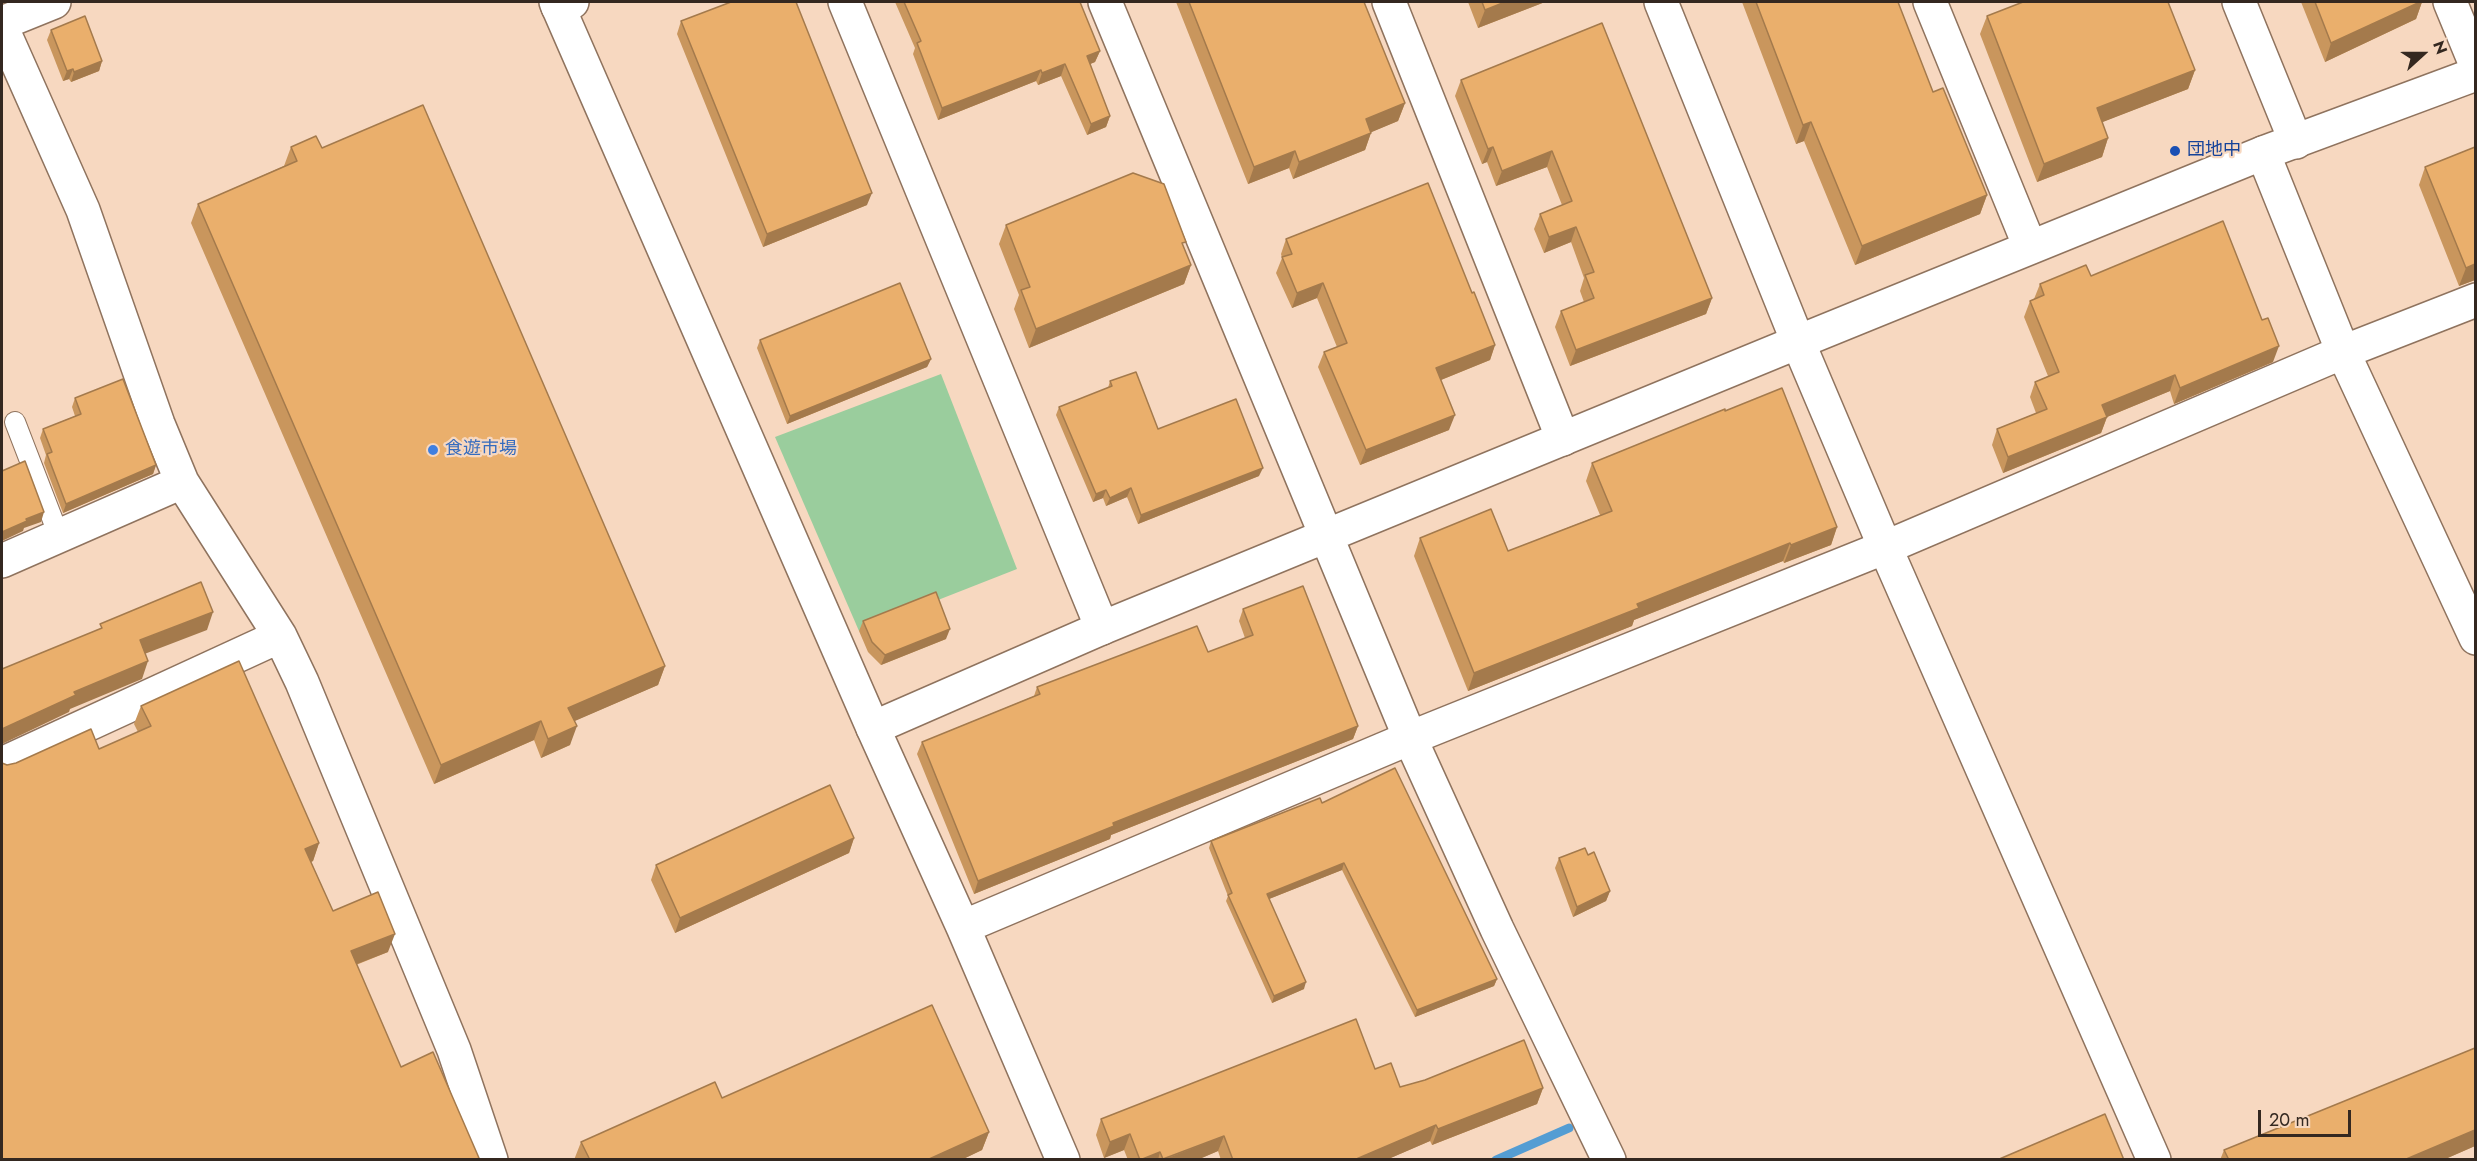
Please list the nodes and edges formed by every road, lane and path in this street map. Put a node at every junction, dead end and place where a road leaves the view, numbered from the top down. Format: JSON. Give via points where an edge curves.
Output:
{"nodes":[{"id":1,"x":54,"y":2,"type":"edge"},
{"id":2,"x":845,"y":2,"type":"edge"},
{"id":3,"x":1105,"y":2,"type":"edge"},
{"id":4,"x":1389,"y":2,"type":"edge"},
{"id":5,"x":1661,"y":2,"type":"edge"},
{"id":6,"x":1930,"y":2,"type":"edge"},
{"id":7,"x":2239,"y":2,"type":"edge"},
{"id":8,"x":2450,"y":2,"type":"edge"},
{"id":9,"x":562,"y":3,"type":"edge"},
{"id":10,"x":2,"y":22,"type":"edge"},
{"id":11,"x":2475,"y":65,"type":"edge"},
{"id":12,"x":2475,"y":74,"type":"edge"},
{"id":13,"x":2296,"y":142,"type":"junction"},
{"id":14,"x":2263,"y":153,"type":"junction"},
{"id":15,"x":2030,"y":247,"type":"junction"},
{"id":16,"x":2475,"y":300,"type":"edge"},
{"id":17,"x":1798,"y":342,"type":"junction"},
{"id":18,"x":2343,"y":352,"type":"junction"},
{"id":19,"x":15,"y":422,"type":"dead end"},
{"id":20,"x":1563,"y":439,"type":"junction"},
{"id":21,"x":182,"y":482,"type":"junction"},
{"id":22,"x":59,"y":536,"type":"junction"},
{"id":23,"x":1324,"y":536,"type":"junction"},
{"id":24,"x":1885,"y":547,"type":"junction"},
{"id":25,"x":2,"y":561,"type":"edge"},
{"id":26,"x":1102,"y":628,"type":"junction"},
{"id":27,"x":280,"y":636,"type":"junction"},
{"id":28,"x":2475,"y":638,"type":"edge"},
{"id":29,"x":873,"y":728,"type":"junction"},
{"id":30,"x":1410,"y":738,"type":"junction"},
{"id":31,"x":2,"y":764,"type":"edge"},
{"id":32,"x":963,"y":927,"type":"junction"},
{"id":33,"x":491,"y":1160,"type":"edge"},
{"id":34,"x":1063,"y":1160,"type":"edge"},
{"id":35,"x":1609,"y":1160,"type":"edge"},
{"id":36,"x":2154,"y":1160,"type":"edge"}],
"edges":[{"from":1,"to":10,"type":"street"},
{"from":2,"to":26,"type":"street"},
{"from":3,"to":23,"type":"street"},
{"from":4,"to":20,"type":"street"},
{"from":5,"to":17,"type":"street"},
{"from":6,"to":15,"type":"street"},
{"from":7,"to":13,"type":"street"},
{"from":8,"to":11,"type":"street"},
{"from":9,"to":29,"type":"street"},
{"from":10,"to":21,"type":"street","via":[[91,230]]},
{"from":12,"to":13,"type":"street"},
{"from":13,"to":14,"type":"street"},
{"from":14,"to":15,"type":"street"},
{"from":14,"to":18,"type":"street"},
{"from":15,"to":17,"type":"street"},
{"from":16,"to":18,"type":"street"},
{"from":17,"to":20,"type":"street"},
{"from":17,"to":24,"type":"street"},
{"from":18,"to":24,"type":"street"},
{"from":18,"to":28,"type":"street"},
{"from":19,"to":22,"type":"lane"},
{"from":20,"to":23,"type":"street"},
{"from":21,"to":22,"type":"street"},
{"from":21,"to":27,"type":"street"},
{"from":22,"to":25,"type":"street"},
{"from":23,"to":26,"type":"street"},
{"from":23,"to":30,"type":"street"},
{"from":24,"to":30,"type":"street"},
{"from":24,"to":36,"type":"street"},
{"from":26,"to":29,"type":"street"},
{"from":27,"to":31,"type":"street"},
{"from":27,"to":33,"type":"street","via":[[454,1050]]},
{"from":29,"to":32,"type":"street"},
{"from":30,"to":32,"type":"street"},
{"from":30,"to":35,"type":"street"},
{"from":32,"to":34,"type":"street"}]}
